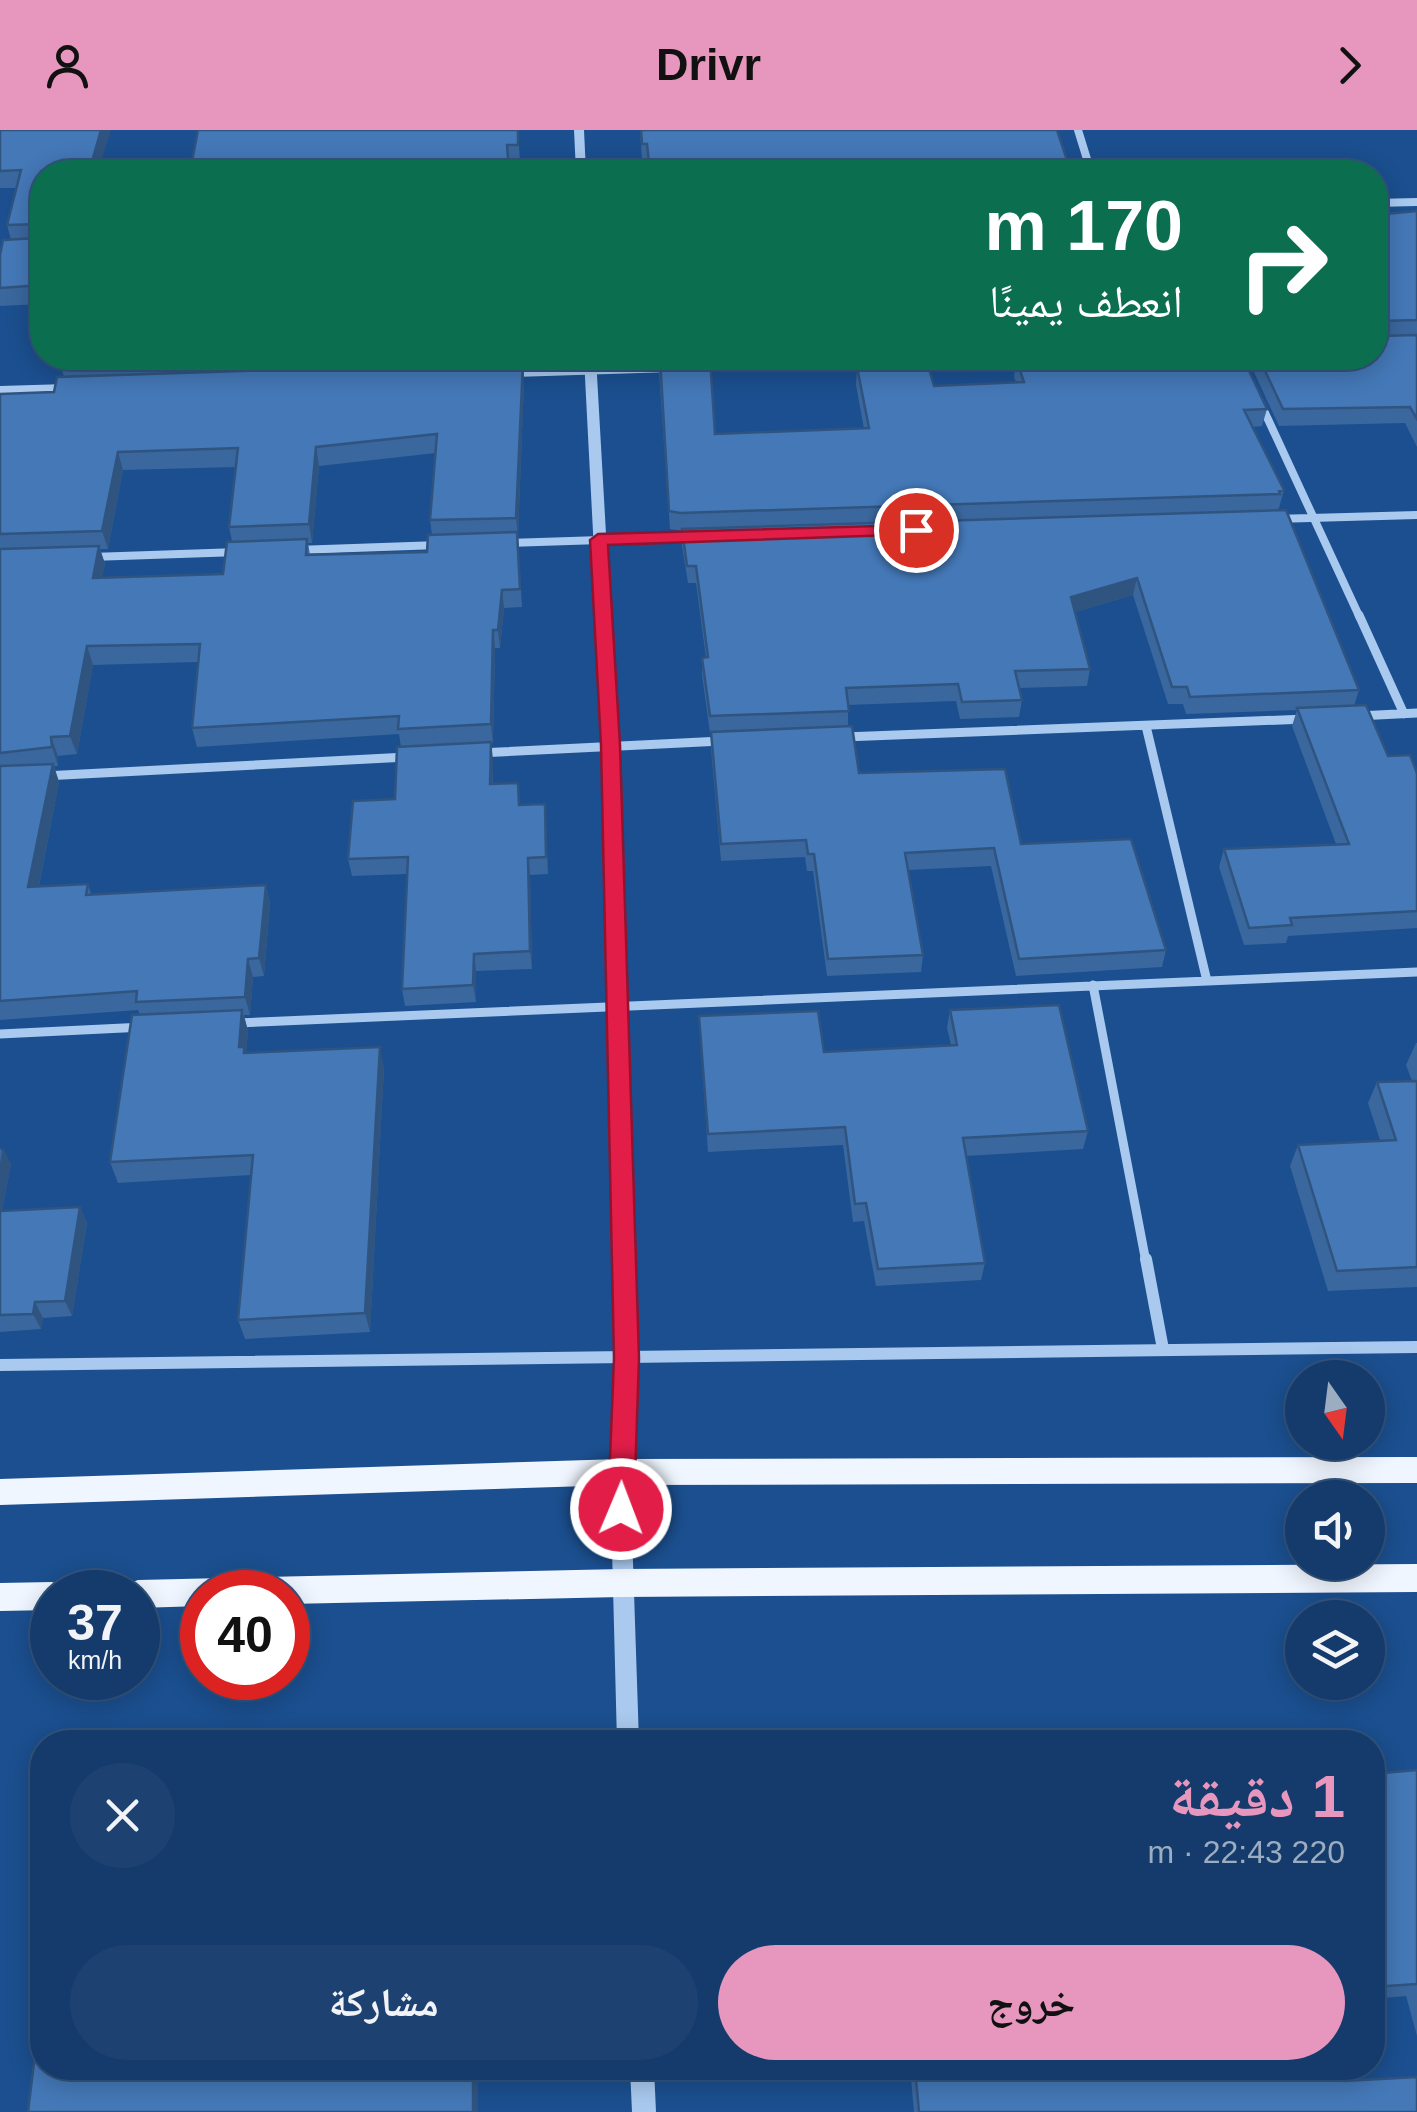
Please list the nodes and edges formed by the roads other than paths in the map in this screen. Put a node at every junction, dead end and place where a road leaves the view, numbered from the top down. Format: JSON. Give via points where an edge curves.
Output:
{"nodes":[{"id":1,"x":579,"y":130,"type":"edge"},
{"id":2,"x":1078,"y":130,"type":"edge"},
{"id":3,"x":580,"y":160,"type":"edge"},
{"id":4,"x":1087,"y":160,"type":"edge"},
{"id":5,"x":1417,"y":202,"type":"edge"},
{"id":6,"x":1388,"y":203,"type":"edge"},
{"id":7,"x":538,"y":370,"type":"edge"},
{"id":8,"x":591,"y":370,"type":"edge"},
{"id":9,"x":512,"y":373,"type":"edge"},
{"id":10,"x":79,"y":387,"type":"edge"},
{"id":11,"x":0,"y":390,"type":"edge"},
{"id":12,"x":1256,"y":393,"type":"edge"},
{"id":13,"x":1417,"y":515,"type":"edge"},
{"id":14,"x":1314,"y":518,"type":"junction"},
{"id":15,"x":1254,"y":520,"type":"edge"},
{"id":16,"x":698,"y":537,"type":"edge"},
{"id":17,"x":598,"y":540,"type":"junction"},
{"id":18,"x":499,"y":543,"type":"edge"},
{"id":19,"x":459,"y":544,"type":"edge"},
{"id":20,"x":279,"y":550,"type":"edge"},
{"id":21,"x":259,"y":551,"type":"edge"},
{"id":22,"x":80,"y":557,"type":"edge"},
{"id":23,"x":1417,"y":713,"type":"edge"},
{"id":24,"x":1404,"y":714,"type":"junction"},
{"id":25,"x":1344,"y":717,"type":"edge"},
{"id":26,"x":1325,"y":718,"type":"edge"},
{"id":27,"x":1146,"y":726,"type":"junction"},
{"id":28,"x":829,"y":738,"type":"edge"},
{"id":29,"x":730,"y":741,"type":"edge"},
{"id":30,"x":610,"y":745,"type":"junction"},
{"id":31,"x":472,"y":753,"type":"edge"},
{"id":32,"x":412,"y":756,"type":"edge"},
{"id":33,"x":38,"y":776,"type":"edge"},
{"id":34,"x":1417,"y":972,"type":"edge"},
{"id":35,"x":1206,"y":981,"type":"junction"},
{"id":36,"x":1093,"y":986,"type":"junction"},
{"id":37,"x":615,"y":1007,"type":"junction"},
{"id":38,"x":218,"y":1024,"type":"edge"},
{"id":39,"x":158,"y":1027,"type":"edge"},
{"id":40,"x":0,"y":1034,"type":"edge"},
{"id":41,"x":1417,"y":1346,"type":"edge"},
{"id":42,"x":1163,"y":1349,"type":"junction"},
{"id":43,"x":626,"y":1358,"type":"junction"},
{"id":44,"x":0,"y":1365,"type":"edge"},
{"id":45,"x":1417,"y":1470,"type":"edge"},
{"id":46,"x":620,"y":1472,"type":"junction"},
{"id":47,"x":0,"y":1492,"type":"edge"},
{"id":48,"x":1417,"y":1578,"type":"edge"},
{"id":49,"x":621,"y":1582,"type":"junction"},
{"id":50,"x":160,"y":1593,"type":"edge"},
{"id":51,"x":30,"y":1596,"type":"edge"},
{"id":52,"x":0,"y":1597,"type":"edge"},
{"id":53,"x":627,"y":1730,"type":"edge"},
{"id":54,"x":643,"y":2080,"type":"edge"},
{"id":55,"x":644,"y":2112,"type":"edge"}],
"edges":[{"from":1,"to":3,"type":"street"},
{"from":2,"to":4,"type":"street"},
{"from":5,"to":6,"type":"street"},
{"from":7,"to":9,"type":"street"},
{"from":8,"to":17,"type":"street"},
{"from":10,"to":11,"type":"street"},
{"from":12,"to":14,"type":"street"},
{"from":13,"to":14,"type":"street"},
{"from":14,"to":15,"type":"street"},
{"from":14,"to":24,"type":"street"},
{"from":16,"to":17,"type":"street"},
{"from":17,"to":18,"type":"street"},
{"from":17,"to":30,"type":"street"},
{"from":19,"to":20,"type":"street"},
{"from":21,"to":22,"type":"street"},
{"from":23,"to":24,"type":"street"},
{"from":24,"to":25,"type":"street"},
{"from":26,"to":27,"type":"street"},
{"from":27,"to":28,"type":"street"},
{"from":27,"to":35,"type":"street"},
{"from":29,"to":30,"type":"street"},
{"from":30,"to":31,"type":"street"},
{"from":30,"to":37,"type":"street"},
{"from":32,"to":33,"type":"street"},
{"from":34,"to":35,"type":"street"},
{"from":35,"to":36,"type":"street"},
{"from":36,"to":37,"type":"street"},
{"from":36,"to":42,"type":"street"},
{"from":37,"to":38,"type":"street"},
{"from":37,"to":43,"type":"street"},
{"from":39,"to":40,"type":"street"},
{"from":41,"to":42,"type":"street"},
{"from":42,"to":43,"type":"street"},
{"from":43,"to":44,"type":"street"},
{"from":43,"to":46,"type":"street"},
{"from":45,"to":46,"type":"main road"},
{"from":46,"to":47,"type":"main road"},
{"from":46,"to":49,"type":"street"},
{"from":48,"to":49,"type":"main road"},
{"from":49,"to":50,"type":"main road"},
{"from":49,"to":53,"type":"street"},
{"from":51,"to":52,"type":"main road"},
{"from":54,"to":55,"type":"street"}]}
